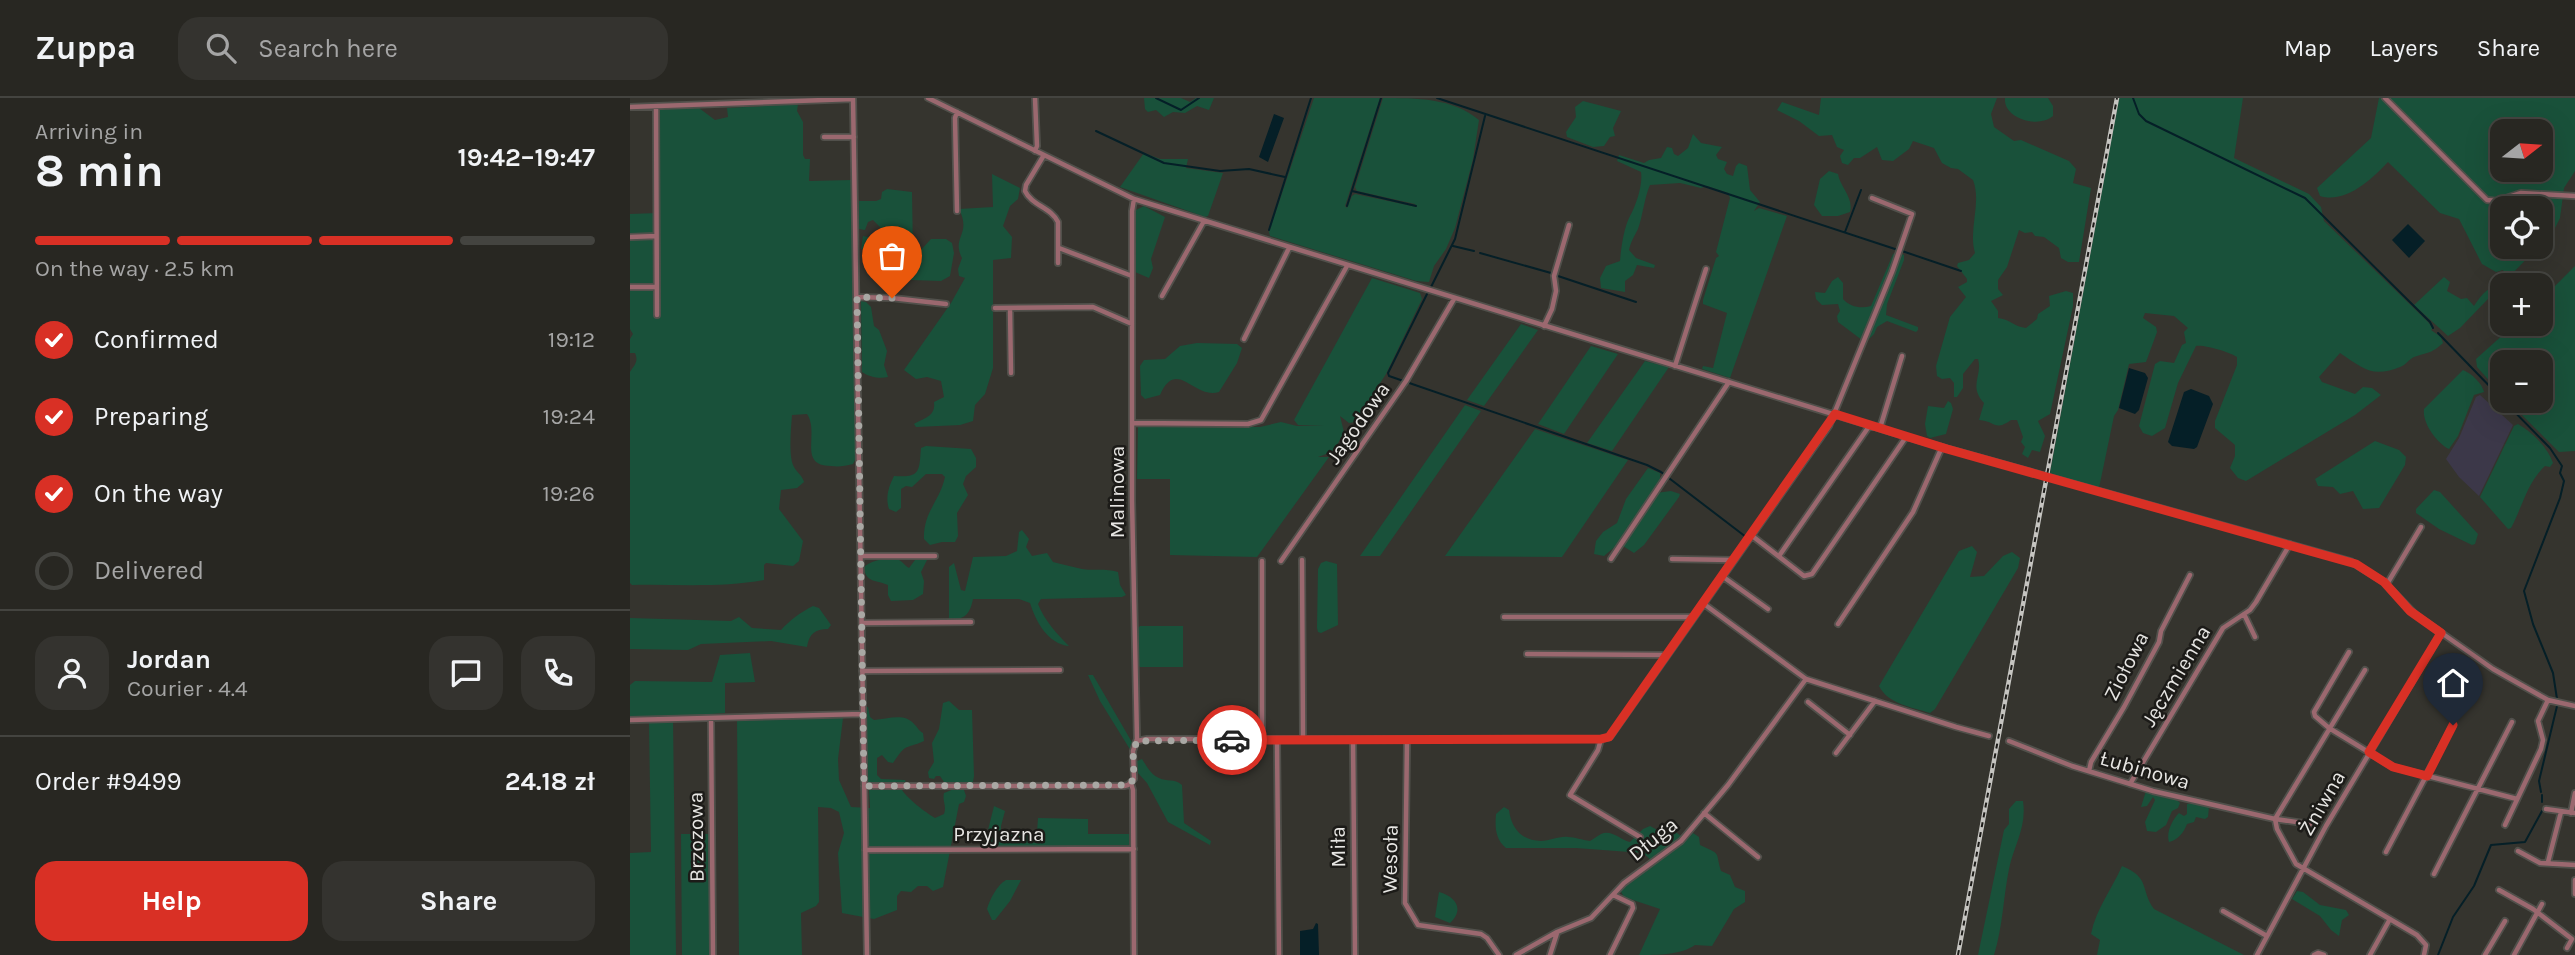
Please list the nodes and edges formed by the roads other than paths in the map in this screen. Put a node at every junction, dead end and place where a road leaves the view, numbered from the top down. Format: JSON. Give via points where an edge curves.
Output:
{"nodes":[{"id":1,"x":853,"y":98,"type":"edge"},
{"id":2,"x":928,"y":98,"type":"edge"},
{"id":3,"x":1035,"y":98,"type":"edge"},
{"id":4,"x":2385,"y":98,"type":"edge"},
{"id":5,"x":630,"y":107,"type":"edge"},
{"id":6,"x":656,"y":107,"type":"junction"},
{"id":7,"x":957,"y":112,"type":"junction"},
{"id":8,"x":824,"y":137,"type":"dead end"},
{"id":9,"x":854,"y":137,"type":"junction"},
{"id":10,"x":1035,"y":151,"type":"junction"},
{"id":11,"x":1044,"y":155,"type":"junction"},
{"id":12,"x":2575,"y":196,"type":"edge"},
{"id":13,"x":1872,"y":198,"type":"dead end"},
{"id":14,"x":1134,"y":199,"type":"junction"},
{"id":15,"x":957,"y":211,"type":"dead end"},
{"id":16,"x":1205,"y":221,"type":"junction"},
{"id":17,"x":1569,"y":225,"type":"dead end"},
{"id":18,"x":656,"y":236,"type":"junction"},
{"id":19,"x":630,"y":237,"type":"edge"},
{"id":20,"x":1059,"y":248,"type":"junction"},
{"id":21,"x":1289,"y":248,"type":"junction"},
{"id":22,"x":1058,"y":263,"type":"dead end"},
{"id":23,"x":1347,"y":266,"type":"junction"},
{"id":24,"x":1706,"y":269,"type":"dead end"},
{"id":25,"x":1132,"y":275,"type":"junction"},
{"id":26,"x":630,"y":287,"type":"edge"},
{"id":27,"x":656,"y":287,"type":"junction"},
{"id":28,"x":1162,"y":296,"type":"dead end"},
{"id":29,"x":857,"y":297,"type":"junction"},
{"id":30,"x":1454,"y":299,"type":"junction"},
{"id":31,"x":946,"y":304,"type":"dead end"},
{"id":32,"x":995,"y":308,"type":"dead end"},
{"id":33,"x":1010,"y":308,"type":"junction"},
{"id":34,"x":656,"y":315,"type":"dead end"},
{"id":35,"x":1132,"y":324,"type":"junction"},
{"id":36,"x":1544,"y":326,"type":"junction"},
{"id":37,"x":1244,"y":339,"type":"dead end"},
{"id":38,"x":1902,"y":356,"type":"dead end"},
{"id":39,"x":1675,"y":366,"type":"junction"},
{"id":40,"x":1011,"y":373,"type":"dead end"},
{"id":41,"x":1729,"y":382,"type":"junction"},
{"id":42,"x":1835,"y":414,"type":"junction"},
{"id":43,"x":1133,"y":424,"type":"junction"},
{"id":44,"x":1870,"y":425,"type":"junction"},
{"id":45,"x":1880,"y":428,"type":"junction"},
{"id":46,"x":1906,"y":437,"type":"junction"},
{"id":47,"x":1944,"y":448,"type":"junction"},
{"id":48,"x":2421,"y":527,"type":"dead end"},
{"id":49,"x":1751,"y":535,"type":"junction"},
{"id":50,"x":2290,"y":544,"type":"junction"},
{"id":51,"x":861,"y":556,"type":"junction"},
{"id":52,"x":935,"y":556,"type":"dead end"},
{"id":53,"x":1779,"y":556,"type":"junction"},
{"id":54,"x":1611,"y":559,"type":"dead end"},
{"id":55,"x":1672,"y":559,"type":"dead end"},
{"id":56,"x":1302,"y":560,"type":"dead end"},
{"id":57,"x":1262,"y":561,"type":"dead end"},
{"id":58,"x":1281,"y":561,"type":"dead end"},
{"id":59,"x":1734,"y":561,"type":"junction"},
{"id":60,"x":2190,"y":575,"type":"dead end"},
{"id":61,"x":1722,"y":576,"type":"junction"},
{"id":62,"x":2387,"y":584,"type":"junction"},
{"id":63,"x":1704,"y":604,"type":"junction"},
{"id":64,"x":1768,"y":609,"type":"dead end"},
{"id":65,"x":2244,"y":614,"type":"junction"},
{"id":66,"x":1504,"y":617,"type":"dead end"},
{"id":67,"x":1694,"y":617,"type":"junction"},
{"id":68,"x":971,"y":622,"type":"dead end"},
{"id":69,"x":862,"y":623,"type":"junction"},
{"id":70,"x":1838,"y":624,"type":"dead end"},
{"id":71,"x":2441,"y":633,"type":"junction"},
{"id":72,"x":2255,"y":637,"type":"dead end"},
{"id":73,"x":2349,"y":652,"type":"dead end"},
{"id":74,"x":1527,"y":654,"type":"dead end"},
{"id":75,"x":1666,"y":657,"type":"junction"},
{"id":76,"x":1060,"y":670,"type":"dead end"},
{"id":77,"x":2365,"y":670,"type":"dead end"},
{"id":78,"x":862,"y":671,"type":"junction"},
{"id":79,"x":1806,"y":679,"type":"junction"},
{"id":80,"x":2548,"y":700,"type":"junction"},
{"id":81,"x":1875,"y":701,"type":"junction"},
{"id":82,"x":1808,"y":702,"type":"dead end"},
{"id":83,"x":2575,"y":706,"type":"edge"},
{"id":84,"x":863,"y":714,"type":"junction"},
{"id":85,"x":711,"y":718,"type":"junction"},
{"id":86,"x":630,"y":720,"type":"edge"},
{"id":87,"x":2512,"y":722,"type":"dead end"},
{"id":88,"x":2453,"y":725,"type":"dead end"},
{"id":89,"x":2329,"y":729,"type":"junction"},
{"id":90,"x":1850,"y":734,"type":"junction"},
{"id":91,"x":1989,"y":736,"type":"dead end"},
{"id":92,"x":1353,"y":739,"type":"junction"},
{"id":93,"x":1601,"y":739,"type":"junction"},
{"id":94,"x":1262,"y":740,"type":"junction"},
{"id":95,"x":1278,"y":740,"type":"junction"},
{"id":96,"x":1303,"y":740,"type":"junction"},
{"id":97,"x":1407,"y":740,"type":"junction"},
{"id":98,"x":1137,"y":741,"type":"junction"},
{"id":99,"x":2009,"y":741,"type":"dead end"},
{"id":100,"x":2369,"y":752,"type":"junction"},
{"id":101,"x":1836,"y":753,"type":"dead end"},
{"id":102,"x":2089,"y":771,"type":"junction"},
{"id":103,"x":2427,"y":776,"type":"junction"},
{"id":104,"x":1131,"y":783,"type":"junction"},
{"id":105,"x":2130,"y":784,"type":"junction"},
{"id":106,"x":864,"y":786,"type":"junction"},
{"id":107,"x":2478,"y":790,"type":"junction"},
{"id":108,"x":2575,"y":793,"type":"edge"},
{"id":109,"x":2517,"y":799,"type":"junction"},
{"id":110,"x":2546,"y":809,"type":"dead end"},
{"id":111,"x":2561,"y":812,"type":"junction"},
{"id":112,"x":1704,"y":813,"type":"junction"},
{"id":113,"x":2573,"y":813,"type":"edge"},
{"id":114,"x":2275,"y":819,"type":"junction"},
{"id":115,"x":2310,"y":824,"type":"dead end"},
{"id":116,"x":2505,"y":825,"type":"dead end"},
{"id":117,"x":1640,"y":836,"type":"dead end"},
{"id":118,"x":1133,"y":849,"type":"junction"},
{"id":119,"x":865,"y":850,"type":"junction"},
{"id":120,"x":2518,"y":851,"type":"dead end"},
{"id":121,"x":2386,"y":852,"type":"dead end"},
{"id":122,"x":1758,"y":858,"type":"dead end"},
{"id":123,"x":2548,"y":862,"type":"junction"},
{"id":124,"x":2575,"y":865,"type":"edge"},
{"id":125,"x":2302,"y":869,"type":"junction"},
{"id":126,"x":2434,"y":874,"type":"dead end"},
{"id":127,"x":2575,"y":880,"type":"edge"},
{"id":128,"x":2499,"y":890,"type":"dead end"},
{"id":129,"x":1613,"y":894,"type":"junction"},
{"id":130,"x":2575,"y":894,"type":"edge"},
{"id":131,"x":2542,"y":905,"type":"dead end"},
{"id":132,"x":2223,"y":911,"type":"dead end"},
{"id":133,"x":2538,"y":913,"type":"junction"},
{"id":134,"x":2390,"y":919,"type":"junction"},
{"id":135,"x":2505,"y":921,"type":"dead end"},
{"id":136,"x":1557,"y":932,"type":"junction"},
{"id":137,"x":2267,"y":936,"type":"junction"},
{"id":138,"x":2567,"y":947,"type":"dead end"},
{"id":139,"x":2425,"y":954,"type":"edge"},
{"id":140,"x":713,"y":955,"type":"edge"},
{"id":141,"x":867,"y":955,"type":"edge"},
{"id":142,"x":1134,"y":955,"type":"edge"},
{"id":143,"x":1279,"y":955,"type":"edge"},
{"id":144,"x":1355,"y":955,"type":"edge"},
{"id":145,"x":1499,"y":955,"type":"edge"},
{"id":146,"x":1516,"y":955,"type":"edge"},
{"id":147,"x":1550,"y":955,"type":"edge"},
{"id":148,"x":1610,"y":955,"type":"edge"},
{"id":149,"x":2257,"y":955,"type":"edge"},
{"id":150,"x":2314,"y":955,"type":"edge"},
{"id":151,"x":2325,"y":955,"type":"edge"},
{"id":152,"x":2370,"y":955,"type":"edge"},
{"id":153,"x":2485,"y":955,"type":"edge"},
{"id":154,"x":2514,"y":955,"type":"edge"}],
"edges":[{"from":1,"to":6,"type":"street"},
{"from":1,"to":9,"type":"street"},
{"from":2,"to":7,"type":"street"},
{"from":3,"to":10,"type":"street"},
{"from":4,"to":12,"type":"street","via":[[2487,200],[2521,193]]},
{"from":5,"to":6,"type":"street"},
{"from":6,"to":18,"type":"street"},
{"from":7,"to":10,"type":"street"},
{"from":7,"to":15,"type":"street"},
{"from":8,"to":9,"type":"street"},
{"from":9,"to":29,"type":"street"},
{"from":10,"to":11,"type":"street"},
{"from":11,"to":14,"type":"street"},
{"from":11,"to":20,"type":"street","via":[[1025,191],[1056,216]]},
{"from":13,"to":42,"type":"street","via":[[1912,214]]},
{"from":14,"to":16,"type":"street"},
{"from":14,"to":25,"type":"street","name":"Malinowa"},
{"from":16,"to":21,"type":"street"},
{"from":16,"to":28,"type":"street"},
{"from":17,"to":36,"type":"street","via":[[1554,276],[1552,309]]},
{"from":18,"to":19,"type":"street"},
{"from":18,"to":27,"type":"street"},
{"from":20,"to":22,"type":"street"},
{"from":20,"to":25,"type":"street"},
{"from":21,"to":23,"type":"street"},
{"from":21,"to":37,"type":"street"},
{"from":23,"to":30,"type":"street"},
{"from":23,"to":43,"type":"street","via":[[1261,420],[1248,425]]},
{"from":24,"to":39,"type":"street"},
{"from":25,"to":35,"type":"street","name":"Malinowa"},
{"from":26,"to":27,"type":"street"},
{"from":27,"to":34,"type":"street"},
{"from":29,"to":31,"type":"street"},
{"from":29,"to":51,"type":"street"},
{"from":30,"to":36,"type":"street"},
{"from":30,"to":58,"type":"street","name":"Jagodowa","via":[[1406,381]]},
{"from":32,"to":33,"type":"street"},
{"from":33,"to":35,"type":"street","via":[[1093,307]]},
{"from":33,"to":40,"type":"street"},
{"from":35,"to":43,"type":"street","name":"Malinowa"},
{"from":36,"to":39,"type":"street"},
{"from":38,"to":45,"type":"street"},
{"from":39,"to":41,"type":"street"},
{"from":41,"to":42,"type":"street"},
{"from":41,"to":54,"type":"street"},
{"from":42,"to":44,"type":"street"},
{"from":42,"to":49,"type":"street"},
{"from":43,"to":98,"type":"street","name":"Malinowa"},
{"from":44,"to":45,"type":"street"},
{"from":44,"to":53,"type":"street"},
{"from":45,"to":46,"type":"street"},
{"from":46,"to":47,"type":"street"},
{"from":46,"to":53,"type":"street","via":[[1812,574],[1804,576]]},
{"from":47,"to":50,"type":"street"},
{"from":47,"to":70,"type":"street","via":[[1913,512]]},
{"from":48,"to":62,"type":"street"},
{"from":49,"to":53,"type":"street"},
{"from":49,"to":59,"type":"street"},
{"from":50,"to":62,"type":"street","via":[[2356,564]]},
{"from":50,"to":65,"type":"street","name":"Jęczmienna","via":[[2264,592]]},
{"from":51,"to":52,"type":"street"},
{"from":51,"to":69,"type":"street"},
{"from":55,"to":59,"type":"street"},
{"from":56,"to":96,"type":"street"},
{"from":57,"to":94,"type":"street"},
{"from":59,"to":61,"type":"street"},
{"from":60,"to":102,"type":"street","name":"Ziołowa"},
{"from":61,"to":63,"type":"street"},
{"from":61,"to":64,"type":"street"},
{"from":62,"to":71,"type":"street","via":[[2410,611]]},
{"from":63,"to":67,"type":"street"},
{"from":63,"to":79,"type":"street"},
{"from":65,"to":72,"type":"street"},
{"from":65,"to":105,"type":"street","name":"Jęczmienna","via":[[2222,628]]},
{"from":66,"to":67,"type":"street"},
{"from":67,"to":75,"type":"street"},
{"from":68,"to":69,"type":"street"},
{"from":69,"to":78,"type":"street"},
{"from":71,"to":80,"type":"street"},
{"from":71,"to":100,"type":"street","name":"Żniwna"},
{"from":73,"to":89,"type":"street","via":[[2314,712]]},
{"from":74,"to":75,"type":"street"},
{"from":75,"to":93,"type":"street","via":[[1613,734]]},
{"from":76,"to":78,"type":"street"},
{"from":77,"to":89,"type":"street"},
{"from":78,"to":84,"type":"street"},
{"from":79,"to":81,"type":"street"},
{"from":79,"to":112,"type":"street","name":"Długa"},
{"from":80,"to":83,"type":"street"},
{"from":80,"to":109,"type":"street","via":[[2538,721],[2542,749]]},
{"from":81,"to":90,"type":"street"},
{"from":81,"to":91,"type":"street"},
{"from":82,"to":90,"type":"street"},
{"from":84,"to":85,"type":"street"},
{"from":84,"to":106,"type":"street"},
{"from":85,"to":86,"type":"street"},
{"from":85,"to":140,"type":"street","name":"Brzozowa"},
{"from":87,"to":107,"type":"street"},
{"from":88,"to":103,"type":"street"},
{"from":89,"to":100,"type":"street"},
{"from":89,"to":114,"type":"street"},
{"from":90,"to":101,"type":"street"},
{"from":92,"to":96,"type":"street"},
{"from":92,"to":97,"type":"street"},
{"from":92,"to":144,"type":"street","name":"Miła"},
{"from":93,"to":97,"type":"street"},
{"from":93,"to":117,"type":"street","via":[[1570,795]]},
{"from":94,"to":95,"type":"street"},
{"from":94,"to":98,"type":"street"},
{"from":95,"to":96,"type":"street"},
{"from":95,"to":143,"type":"street"},
{"from":97,"to":145,"type":"street","name":"Wesoła","via":[[1405,903],[1418,925],[1481,934]]},
{"from":98,"to":104,"type":"street","name":"Malinowa"},
{"from":99,"to":102,"type":"street","name":"Łubinowa"},
{"from":100,"to":103,"type":"street","via":[[2393,767]]},
{"from":100,"to":125,"type":"street","name":"Żniwna"},
{"from":102,"to":105,"type":"street","name":"Łubinowa"},
{"from":103,"to":107,"type":"street"},
{"from":103,"to":121,"type":"street"},
{"from":104,"to":106,"type":"street"},
{"from":104,"to":118,"type":"street","name":"Malinowa"},
{"from":105,"to":114,"type":"street","name":"Łubinowa"},
{"from":106,"to":119,"type":"street"},
{"from":107,"to":109,"type":"street"},
{"from":107,"to":126,"type":"street"},
{"from":108,"to":113,"type":"street"},
{"from":109,"to":116,"type":"street"},
{"from":110,"to":111,"type":"street"},
{"from":111,"to":113,"type":"street"},
{"from":111,"to":123,"type":"street"},
{"from":112,"to":122,"type":"street"},
{"from":112,"to":129,"type":"street","name":"Długa","via":[[1674,847]]},
{"from":114,"to":115,"type":"street","name":"Łubinowa"},
{"from":114,"to":125,"type":"street","via":[[2294,862]]},
{"from":118,"to":119,"type":"street","name":"Przyjazna"},
{"from":118,"to":142,"type":"street","name":"Malinowa"},
{"from":119,"to":141,"type":"street"},
{"from":120,"to":123,"type":"street","via":[[2537,862]]},
{"from":123,"to":124,"type":"street"},
{"from":125,"to":134,"type":"street"},
{"from":125,"to":137,"type":"street","name":"Żniwna"},
{"from":127,"to":130,"type":"street"},
{"from":128,"to":133,"type":"street"},
{"from":129,"to":136,"type":"street","name":"Długa","via":[[1591,918]]},
{"from":129,"to":148,"type":"street","via":[[1633,908]]},
{"from":131,"to":133,"type":"street"},
{"from":132,"to":137,"type":"street"},
{"from":133,"to":138,"type":"street","via":[[2572,939]]},
{"from":133,"to":154,"type":"street"},
{"from":134,"to":139,"type":"street","via":[[2423,940]]},
{"from":134,"to":152,"type":"street"},
{"from":135,"to":153,"type":"street"},
{"from":136,"to":146,"type":"street","name":"Długa"},
{"from":136,"to":147,"type":"street"},
{"from":137,"to":149,"type":"street","name":"Żniwna"},
{"from":150,"to":151,"type":"street"}]}
